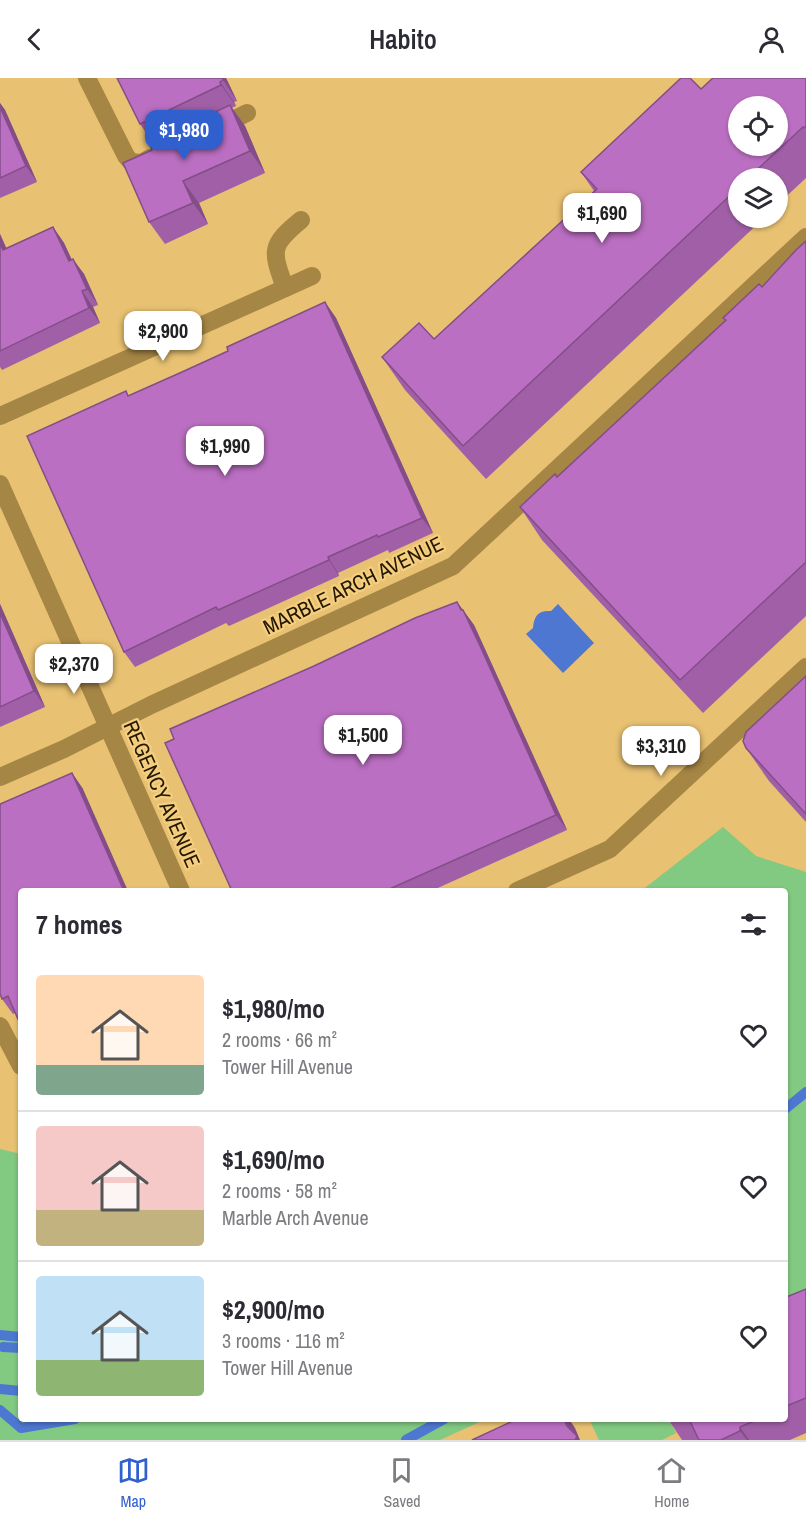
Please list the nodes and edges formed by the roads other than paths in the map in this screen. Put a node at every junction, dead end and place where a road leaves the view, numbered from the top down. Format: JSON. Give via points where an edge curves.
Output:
{"nodes":[{"id":1,"x":87,"y":78,"type":"edge"},
{"id":2,"x":247,"y":113,"type":"dead end"},
{"id":3,"x":205,"y":133,"type":"edge"},
{"id":4,"x":162,"y":153,"type":"edge"},
{"id":5,"x":301,"y":220,"type":"dead end"},
{"id":6,"x":806,"y":237,"type":"edge"},
{"id":7,"x":312,"y":276,"type":"dead end"},
{"id":8,"x":285,"y":288,"type":"junction"},
{"id":9,"x":0,"y":416,"type":"edge"},
{"id":10,"x":0,"y":484,"type":"edge"},
{"id":11,"x":806,"y":667,"type":"edge"},
{"id":12,"x":107,"y":726,"type":"junction"},
{"id":13,"x":0,"y":777,"type":"edge"},
{"id":14,"x":180,"y":888,"type":"edge"},
{"id":15,"x":524,"y":888,"type":"edge"},
{"id":16,"x":0,"y":1026,"type":"edge"},
{"id":17,"x":18,"y":1060,"type":"edge"}],
"edges":[{"from":1,"to":4,"type":"street","via":[[131,162]]},
{"from":2,"to":3,"type":"street"},
{"from":5,"to":8,"type":"street","via":[[282,235],[274,257]]},
{"from":6,"to":12,"type":"street","name":"MARBLE ARCH AVENUE","via":[[453,566]]},
{"from":7,"to":8,"type":"street"},
{"from":8,"to":9,"type":"street"},
{"from":10,"to":12,"type":"street","name":"REGENCY AVENUE"},
{"from":11,"to":15,"type":"street","via":[[610,849]]},
{"from":12,"to":13,"type":"street","name":"MARBLE ARCH AVENUE"},
{"from":12,"to":14,"type":"street","name":"REGENCY AVENUE"},
{"from":16,"to":17,"type":"street"}]}
